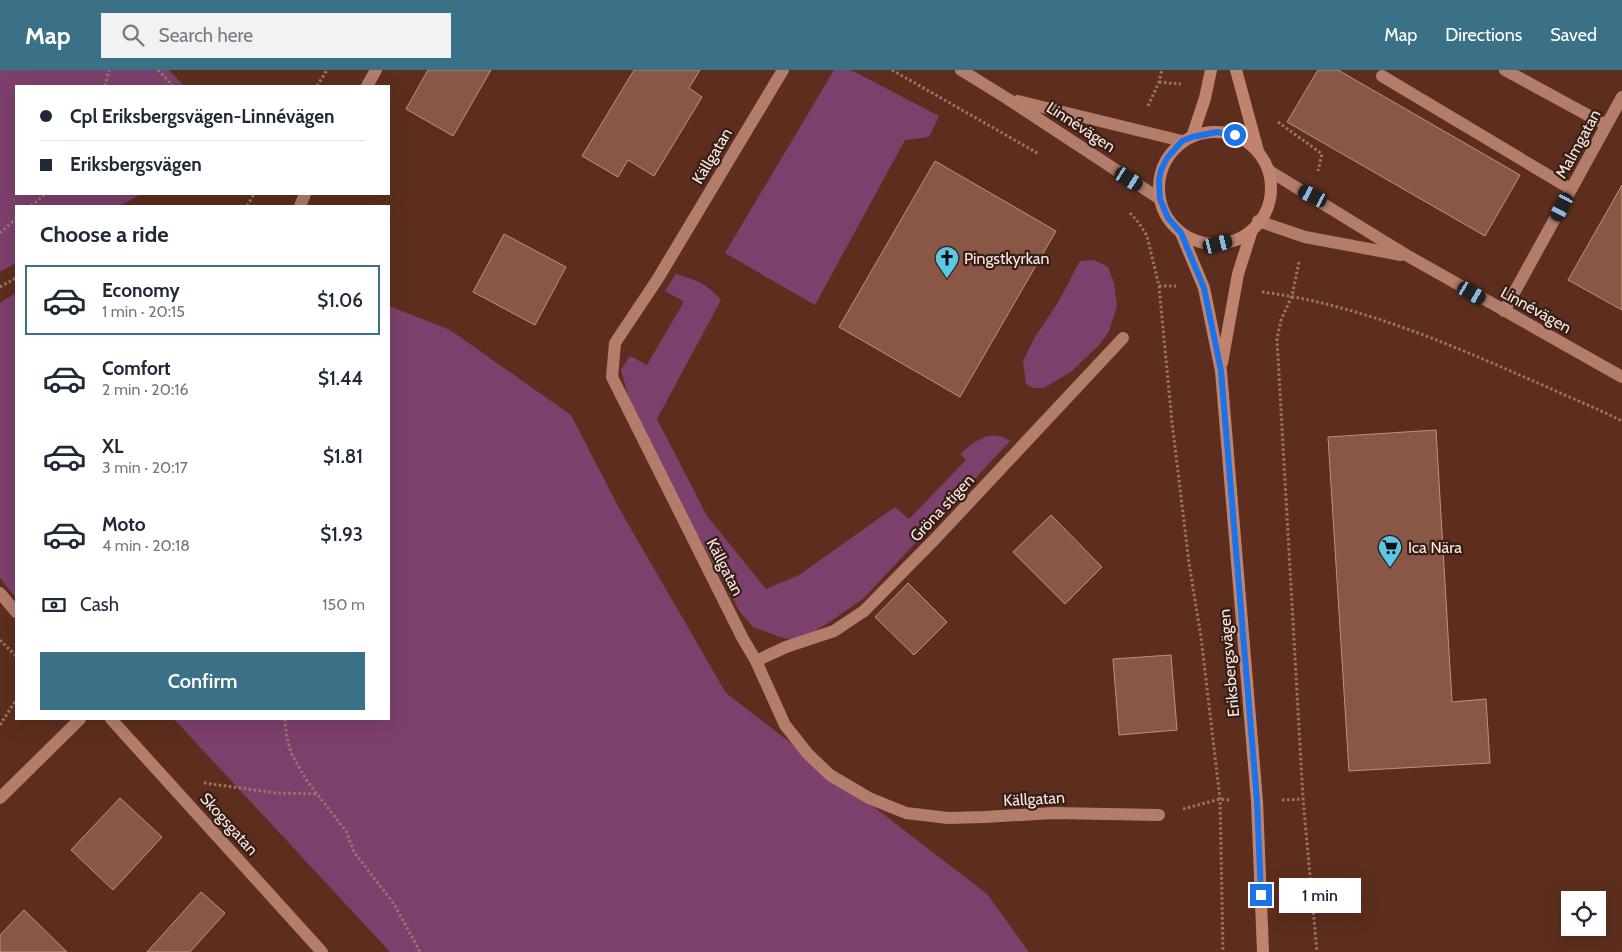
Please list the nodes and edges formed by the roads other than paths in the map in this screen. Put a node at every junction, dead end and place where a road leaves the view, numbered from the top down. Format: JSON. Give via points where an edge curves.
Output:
{"nodes":[{"id":1,"x":376,"y":70,"type":"edge"},
{"id":2,"x":783,"y":70,"type":"edge"},
{"id":3,"x":961,"y":70,"type":"edge"},
{"id":4,"x":1211,"y":70,"type":"edge"},
{"id":5,"x":1236,"y":70,"type":"edge"},
{"id":6,"x":1505,"y":70,"type":"edge"},
{"id":7,"x":1382,"y":76,"type":"dead end"},
{"id":8,"x":368,"y":85,"type":"edge"},
{"id":9,"x":1622,"y":97,"type":"edge"},
{"id":10,"x":1008,"y":99,"type":"junction"},
{"id":11,"x":1606,"y":125,"type":"junction"},
{"id":12,"x":1187,"y":139,"type":"junction"},
{"id":13,"x":1258,"y":151,"type":"junction"},
{"id":14,"x":1268,"y":170,"type":"junction"},
{"id":15,"x":1571,"y":189,"type":"junction"},
{"id":16,"x":1160,"y":199,"type":"junction"},
{"id":17,"x":1255,"y":225,"type":"junction"},
{"id":18,"x":1181,"y":233,"type":"junction"},
{"id":19,"x":1408,"y":256,"type":"junction"},
{"id":20,"x":1504,"y":311,"type":"junction"},
{"id":21,"x":1124,"y":338,"type":"dead end"},
{"id":22,"x":1221,"y":371,"type":"junction"},
{"id":23,"x":1622,"y":377,"type":"edge"},
{"id":24,"x":0,"y":593,"type":"edge"},
{"id":25,"x":15,"y":611,"type":"edge"},
{"id":26,"x":756,"y":660,"type":"junction"},
{"id":27,"x":79,"y":720,"type":"edge"},
{"id":28,"x":112,"y":720,"type":"edge"},
{"id":29,"x":0,"y":798,"type":"edge"},
{"id":30,"x":1159,"y":815,"type":"road end"},
{"id":31,"x":322,"y":952,"type":"edge"},
{"id":32,"x":1263,"y":952,"type":"edge"}],
"edges":[{"from":1,"to":8,"type":"street"},
{"from":2,"to":26,"type":"street","name":"Källgatan","via":[[616,343],[612,377]]},
{"from":3,"to":10,"type":"street","name":"Linnévägen"},
{"from":4,"to":12,"type":"main road","via":[[1205,98]]},
{"from":5,"to":13,"type":"main road"},
{"from":6,"to":11,"type":"street"},
{"from":7,"to":15,"type":"street"},
{"from":9,"to":11,"type":"street","name":"Malmgatan"},
{"from":10,"to":12,"type":"street","name":"Linnévägen"},
{"from":10,"to":16,"type":"street","name":"Linnévägen"},
{"from":11,"to":15,"type":"street","name":"Malmgatan"},
{"from":12,"to":13,"type":"main road","via":[[1217,132],[1235,135]]},
{"from":12,"to":16,"type":"main road","via":[[1167,158],[1161,170]]},
{"from":13,"to":14,"type":"main road"},
{"from":14,"to":17,"type":"main road","via":[[1270,200]]},
{"from":14,"to":19,"type":"street","name":"Linnévägen"},
{"from":15,"to":20,"type":"street","name":"Malmgatan"},
{"from":16,"to":18,"type":"main road","via":[[1168,218]]},
{"from":17,"to":18,"type":"main road","via":[[1237,239],[1218,244],[1199,242]]},
{"from":17,"to":19,"type":"street","name":"Linnévägen"},
{"from":17,"to":22,"type":"main road","name":"Eriksbergsvägen","via":[[1238,274]]},
{"from":18,"to":22,"type":"main road","name":"Eriksbergsvägen","via":[[1204,288]]},
{"from":19,"to":20,"type":"street","name":"Linnévägen"},
{"from":20,"to":23,"type":"street","name":"Linnévägen"},
{"from":21,"to":26,"type":"street","name":"Gröna stigen","via":[[864,611],[834,631]]},
{"from":22,"to":32,"type":"main road","name":"Eriksbergsvägen","via":[[1257,801]]},
{"from":24,"to":25,"type":"street"},
{"from":26,"to":30,"type":"street","name":"Källgatan","via":[[785,725],[808,754],[830,775],[869,798],[906,813],[948,818],[1054,812]]},
{"from":27,"to":29,"type":"street"},
{"from":28,"to":31,"type":"street","name":"Skogsgatan"}]}
